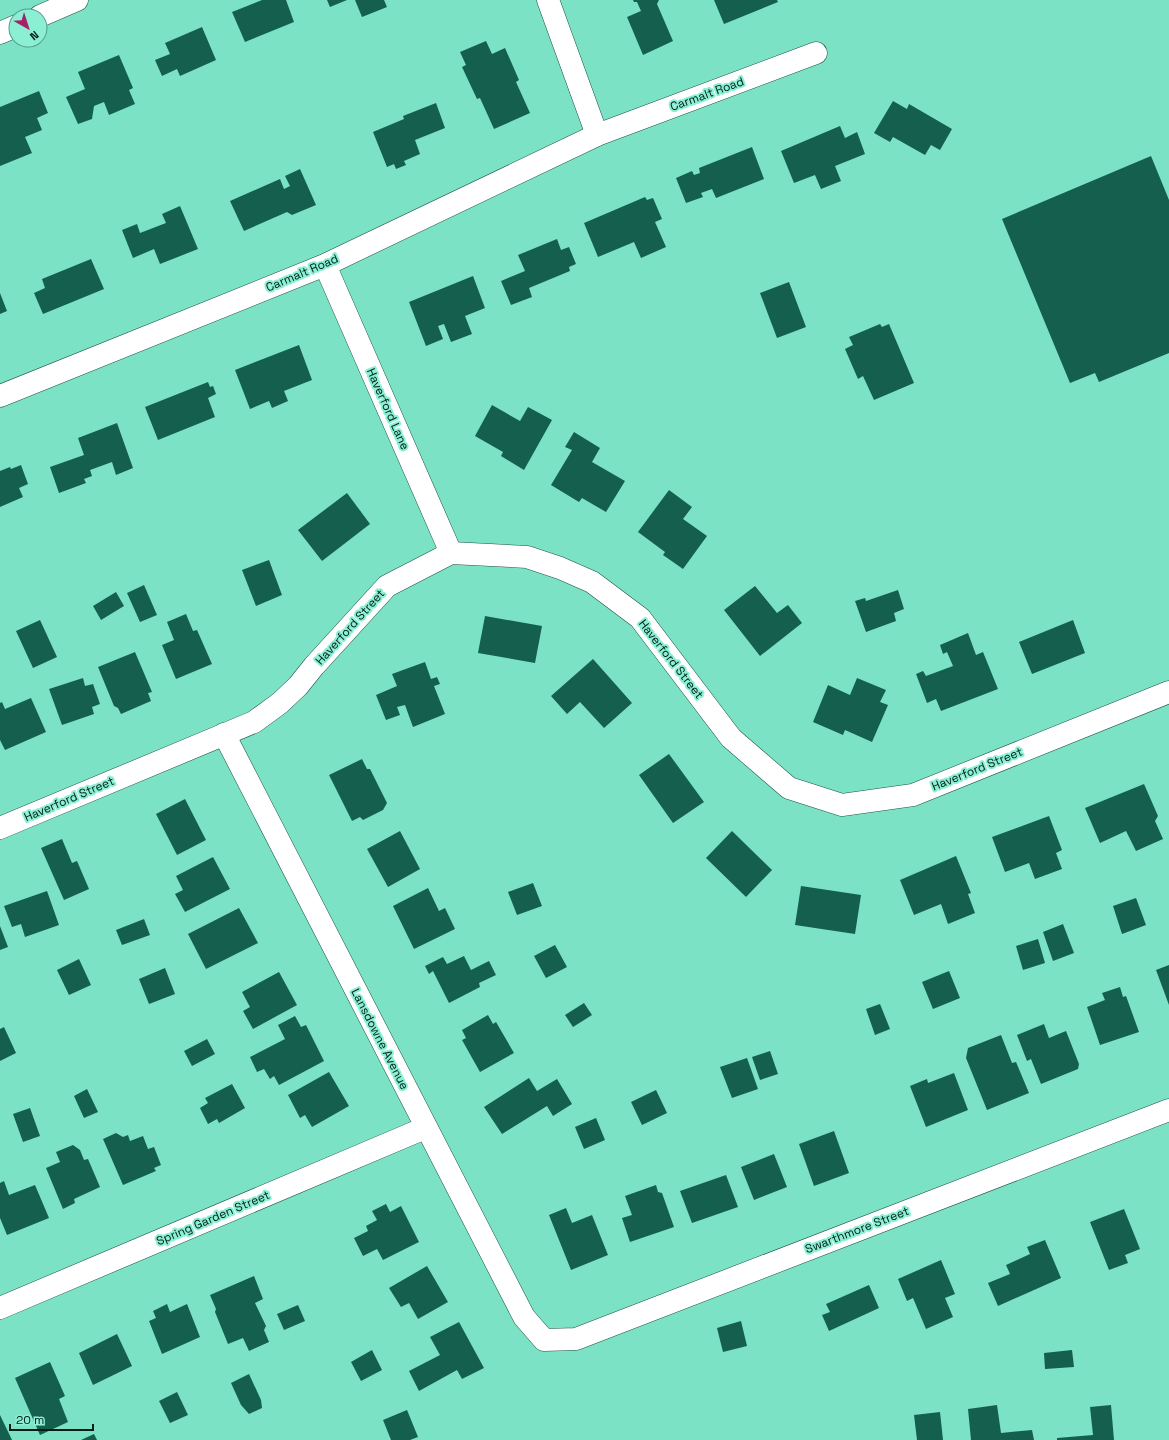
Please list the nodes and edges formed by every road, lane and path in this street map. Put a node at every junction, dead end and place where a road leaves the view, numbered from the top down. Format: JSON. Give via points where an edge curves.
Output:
{"nodes":[{"id":1,"x":77,"y":0,"type":"edge"},
{"id":2,"x":548,"y":0,"type":"edge"},
{"id":3,"x":48,"y":13,"type":"edge"},
{"id":4,"x":816,"y":53,"type":"dead end"},
{"id":5,"x":597,"y":134,"type":"junction"},
{"id":6,"x":325,"y":265,"type":"junction"},
{"id":7,"x":0,"y":396,"type":"edge"},
{"id":8,"x":451,"y":553,"type":"junction"},
{"id":9,"x":1169,"y":692,"type":"edge"},
{"id":10,"x":224,"y":734,"type":"junction"},
{"id":11,"x":0,"y":828,"type":"edge"},
{"id":12,"x":1169,"y":1110,"type":"edge"},
{"id":13,"x":425,"y":1128,"type":"junction"},
{"id":14,"x":0,"y":1308,"type":"edge"},
{"id":15,"x":544,"y":1340,"type":"joint"}],
"edges":[{"from":1,"to":3,"type":"street"},
{"from":2,"to":5,"type":"street"},
{"from":4,"to":5,"type":"street","name":"Carmalt Road"},
{"from":5,"to":6,"type":"street","name":"Carmalt Road"},
{"from":6,"to":7,"type":"street","name":"Carmalt Road"},
{"from":6,"to":8,"type":"street","name":"Haverford Lane"},
{"from":8,"to":9,"type":"street","name":"Haverford Street","via":[[527,557],[592,582],[640,618],[731,738],[789,788],[842,804],[913,795]]},
{"from":8,"to":10,"type":"street","name":"Haverford Street","via":[[387,586],[280,703],[254,722]]},
{"from":10,"to":11,"type":"street","name":"Haverford Street"},
{"from":10,"to":13,"type":"street","name":"Lansdowne Avenue"},
{"from":12,"to":15,"type":"street","name":"Swarthmore Street","via":[[576,1339]]},
{"from":13,"to":14,"type":"street","name":"Spring Garden Street"},
{"from":13,"to":15,"type":"street","name":"Lansdowne Avenue","via":[[524,1317]]}]}
